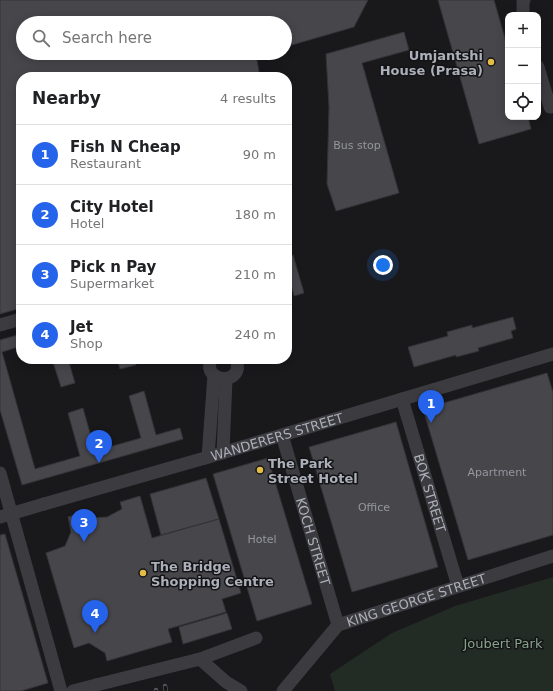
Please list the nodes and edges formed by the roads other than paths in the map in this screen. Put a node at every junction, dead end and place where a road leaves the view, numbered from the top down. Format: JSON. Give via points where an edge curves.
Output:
{"nodes":[{"id":1,"x":524,"y":0,"type":"edge"},
{"id":2,"x":523,"y":12,"type":"edge"},
{"id":3,"x":541,"y":76,"type":"edge"},
{"id":4,"x":552,"y":110,"type":"edge"},
{"id":5,"x":16,"y":320,"type":"edge"},
{"id":6,"x":0,"y":324,"type":"edge"},
{"id":7,"x":553,"y":354,"type":"edge"},
{"id":8,"x":211,"y":364,"type":"edge"},
{"id":9,"x":238,"y":364,"type":"edge"},
{"id":10,"x":214,"y":375,"type":"junction"},
{"id":11,"x":226,"y":379,"type":"junction"},
{"id":12,"x":402,"y":399,"type":"junction"},
{"id":13,"x":282,"y":435,"type":"junction"},
{"id":14,"x":223,"y":453,"type":"junction"},
{"id":15,"x":207,"y":458,"type":"junction"},
{"id":16,"x":0,"y":473,"type":"edge"},
{"id":17,"x":6,"y":515,"type":"edge"},
{"id":18,"x":553,"y":556,"type":"edge"},
{"id":19,"x":458,"y":586,"type":"junction"},
{"id":20,"x":338,"y":625,"type":"junction"},
{"id":21,"x":256,"y":638,"type":"dead end"},
{"id":22,"x":198,"y":659,"type":"junction"},
{"id":23,"x":61,"y":691,"type":"edge"},
{"id":24,"x":73,"y":691,"type":"edge"},
{"id":25,"x":241,"y":691,"type":"edge"},
{"id":26,"x":283,"y":691,"type":"edge"}],
"edges":[{"from":1,"to":2,"type":"street"},
{"from":3,"to":4,"type":"street"},
{"from":5,"to":6,"type":"street","bridge":true},
{"from":7,"to":12,"type":"street","name":"WANDERERS STREET"},
{"from":8,"to":10,"type":"street","via":[[210,370]]},
{"from":9,"to":11,"type":"street","via":[[237,371]]},
{"from":10,"to":11,"type":"street"},
{"from":10,"to":15,"type":"street"},
{"from":11,"to":14,"type":"street"},
{"from":12,"to":13,"type":"street","name":"WANDERERS STREET"},
{"from":12,"to":19,"type":"street","name":"BOK STREET"},
{"from":13,"to":14,"type":"street","name":"WANDERERS STREET"},
{"from":13,"to":20,"type":"street","name":"KOCH STREET"},
{"from":14,"to":15,"type":"street","name":"WANDERERS STREET"},
{"from":15,"to":17,"type":"street","name":"WANDERERS STREET","bridge":true},
{"from":16,"to":17,"type":"street"},
{"from":17,"to":23,"type":"street"},
{"from":18,"to":19,"type":"street","name":"KING GEORGE STREET"},
{"from":19,"to":20,"type":"street","name":"KING GEORGE STREET"},
{"from":20,"to":26,"type":"street","name":"KING GEORGE STREET"},
{"from":21,"to":22,"type":"street"},
{"from":22,"to":24,"type":"street","bridge":true},
{"from":22,"to":25,"type":"street"}]}
